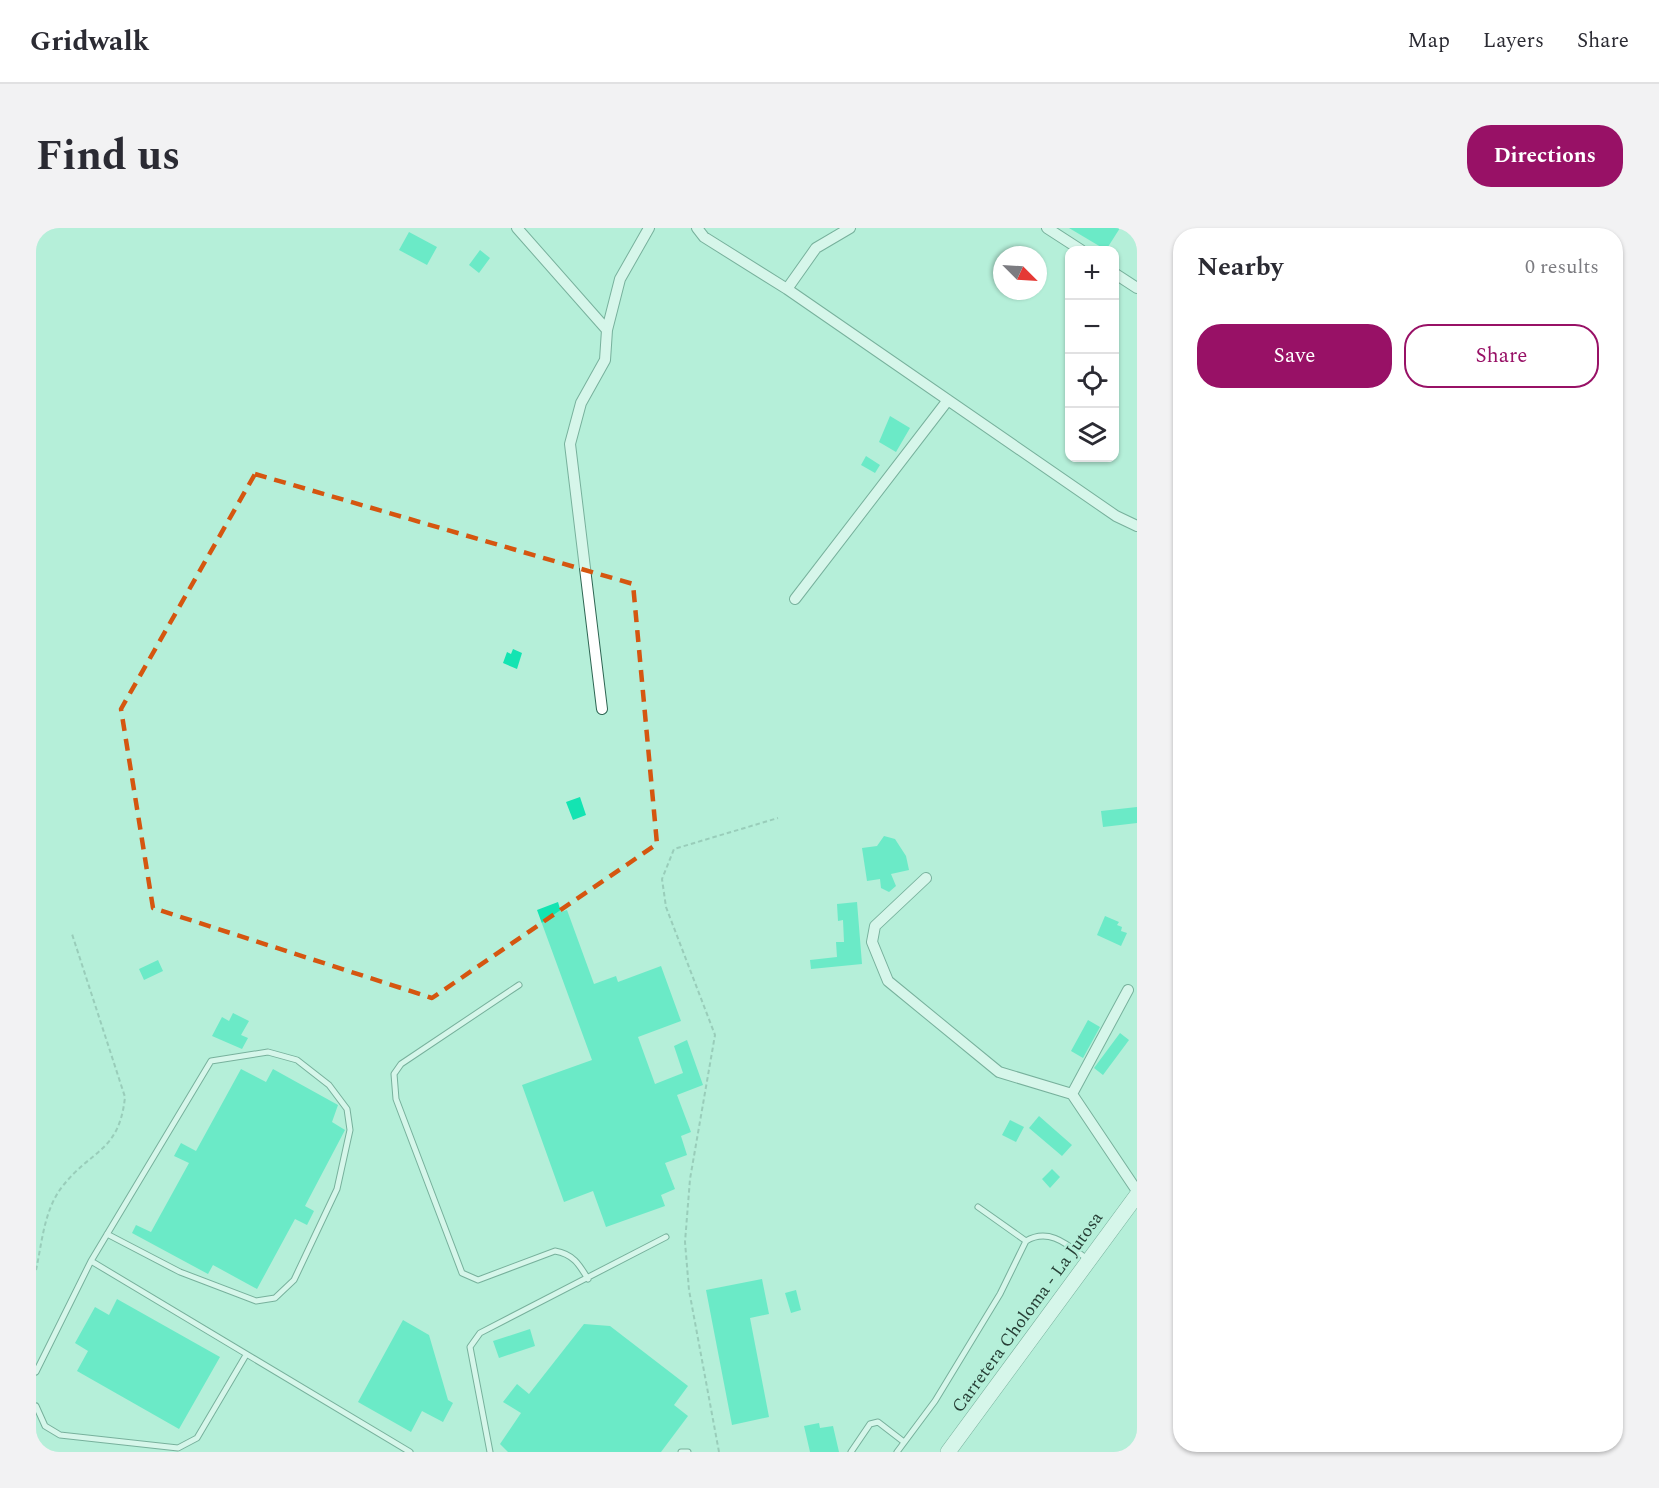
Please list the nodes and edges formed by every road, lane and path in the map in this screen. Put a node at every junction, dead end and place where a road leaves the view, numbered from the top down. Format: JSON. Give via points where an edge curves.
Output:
{"nodes":[{"id":1,"x":518,"y":228,"type":"edge"},
{"id":2,"x":649,"y":228,"type":"edge"},
{"id":3,"x":697,"y":228,"type":"edge"},
{"id":4,"x":850,"y":228,"type":"edge"},
{"id":5,"x":1047,"y":228,"type":"edge"},
{"id":6,"x":1075,"y":246,"type":"edge"},
{"id":7,"x":1119,"y":276,"type":"edge"},
{"id":8,"x":1137,"y":288,"type":"edge"},
{"id":9,"x":787,"y":289,"type":"junction"},
{"id":10,"x":607,"y":330,"type":"junction"},
{"id":11,"x":948,"y":400,"type":"junction"},
{"id":12,"x":1137,"y":526,"type":"edge"},
{"id":13,"x":795,"y":598,"type":"dead end"},
{"id":14,"x":602,"y":709,"type":"dead end"},
{"id":15,"x":778,"y":818,"type":"dead end"},
{"id":16,"x":926,"y":878,"type":"dead end"},
{"id":17,"x":72,"y":934,"type":"dead end"},
{"id":18,"x":519,"y":985,"type":"dead end"},
{"id":19,"x":1128,"y":990,"type":"dead end"},
{"id":20,"x":1072,"y":1094,"type":"junction"},
{"id":21,"x":1137,"y":1193,"type":"edge"},
{"id":22,"x":978,"y":1208,"type":"dead end"},
{"id":23,"x":107,"y":1234,"type":"junction"},
{"id":24,"x":666,"y":1237,"type":"dead end"},
{"id":25,"x":1026,"y":1241,"type":"junction"},
{"id":26,"x":91,"y":1261,"type":"junction"},
{"id":27,"x":1090,"y":1261,"type":"junction"},
{"id":28,"x":36,"y":1270,"type":"edge"},
{"id":29,"x":588,"y":1279,"type":"junction"},
{"id":30,"x":246,"y":1355,"type":"junction"},
{"id":31,"x":36,"y":1372,"type":"edge"},
{"id":32,"x":36,"y":1406,"type":"edge"},
{"id":33,"x":904,"y":1442,"type":"junction"},
{"id":34,"x":407,"y":1451,"type":"edge"},
{"id":35,"x":490,"y":1452,"type":"edge"},
{"id":36,"x":681,"y":1452,"type":"edge"},
{"id":37,"x":688,"y":1452,"type":"edge"},
{"id":38,"x":719,"y":1452,"type":"edge"},
{"id":39,"x":851,"y":1452,"type":"edge"},
{"id":40,"x":897,"y":1452,"type":"edge"},
{"id":41,"x":948,"y":1452,"type":"edge"}],
"edges":[{"from":1,"to":10,"type":"street"},
{"from":2,"to":10,"type":"street","via":[[620,279]]},
{"from":3,"to":9,"type":"street","via":[[704,237]]},
{"from":4,"to":9,"type":"street","via":[[816,248]]},
{"from":5,"to":6,"type":"street"},
{"from":7,"to":8,"type":"street"},
{"from":9,"to":11,"type":"street"},
{"from":10,"to":14,"type":"street","via":[[605,360],[581,403],[570,444]]},
{"from":11,"to":12,"type":"street","via":[[1116,516]]},
{"from":11,"to":13,"type":"street"},
{"from":15,"to":38,"type":"path","via":[[674,849],[662,879],[666,907],[715,1035],[690,1179],[685,1242],[689,1290]]},
{"from":16,"to":20,"type":"street","via":[[876,926],[872,942],[888,981],[999,1072]]},
{"from":17,"to":28,"type":"path","via":[[125,1097],[123,1121],[113,1138],[57,1196],[49,1213]]},
{"from":18,"to":29,"type":"lane","via":[[401,1064],[394,1074],[396,1099],[462,1274],[478,1280],[555,1251],[568,1253]]},
{"from":19,"to":20,"type":"street"},
{"from":20,"to":21,"type":"street"},
{"from":21,"to":27,"type":"street","name":"Carretera Choloma - La Jutosa"},
{"from":22,"to":25,"type":"lane"},
{"from":23,"to":23,"type":"lane","via":[[211,1061],[268,1052],[297,1060],[329,1085],[347,1109],[350,1130],[337,1189],[294,1280],[275,1298],[256,1301],[230,1293]]},
{"from":23,"to":26,"type":"lane"},
{"from":24,"to":29,"type":"lane"},
{"from":25,"to":27,"type":"lane","via":[[1043,1234],[1064,1241]]},
{"from":25,"to":33,"type":"lane","via":[[1000,1294],[935,1401]]},
{"from":26,"to":30,"type":"lane"},
{"from":26,"to":31,"type":"lane"},
{"from":27,"to":41,"type":"street","name":"Carretera Choloma - La Jutosa"},
{"from":29,"to":35,"type":"lane","via":[[473,1339],[470,1347]]},
{"from":30,"to":32,"type":"lane","via":[[197,1438],[178,1448],[60,1435],[45,1426]]},
{"from":30,"to":34,"type":"lane"},
{"from":33,"to":39,"type":"lane","via":[[878,1422],[870,1424]]},
{"from":33,"to":40,"type":"lane"},
{"from":36,"to":37,"type":"lane"}]}
